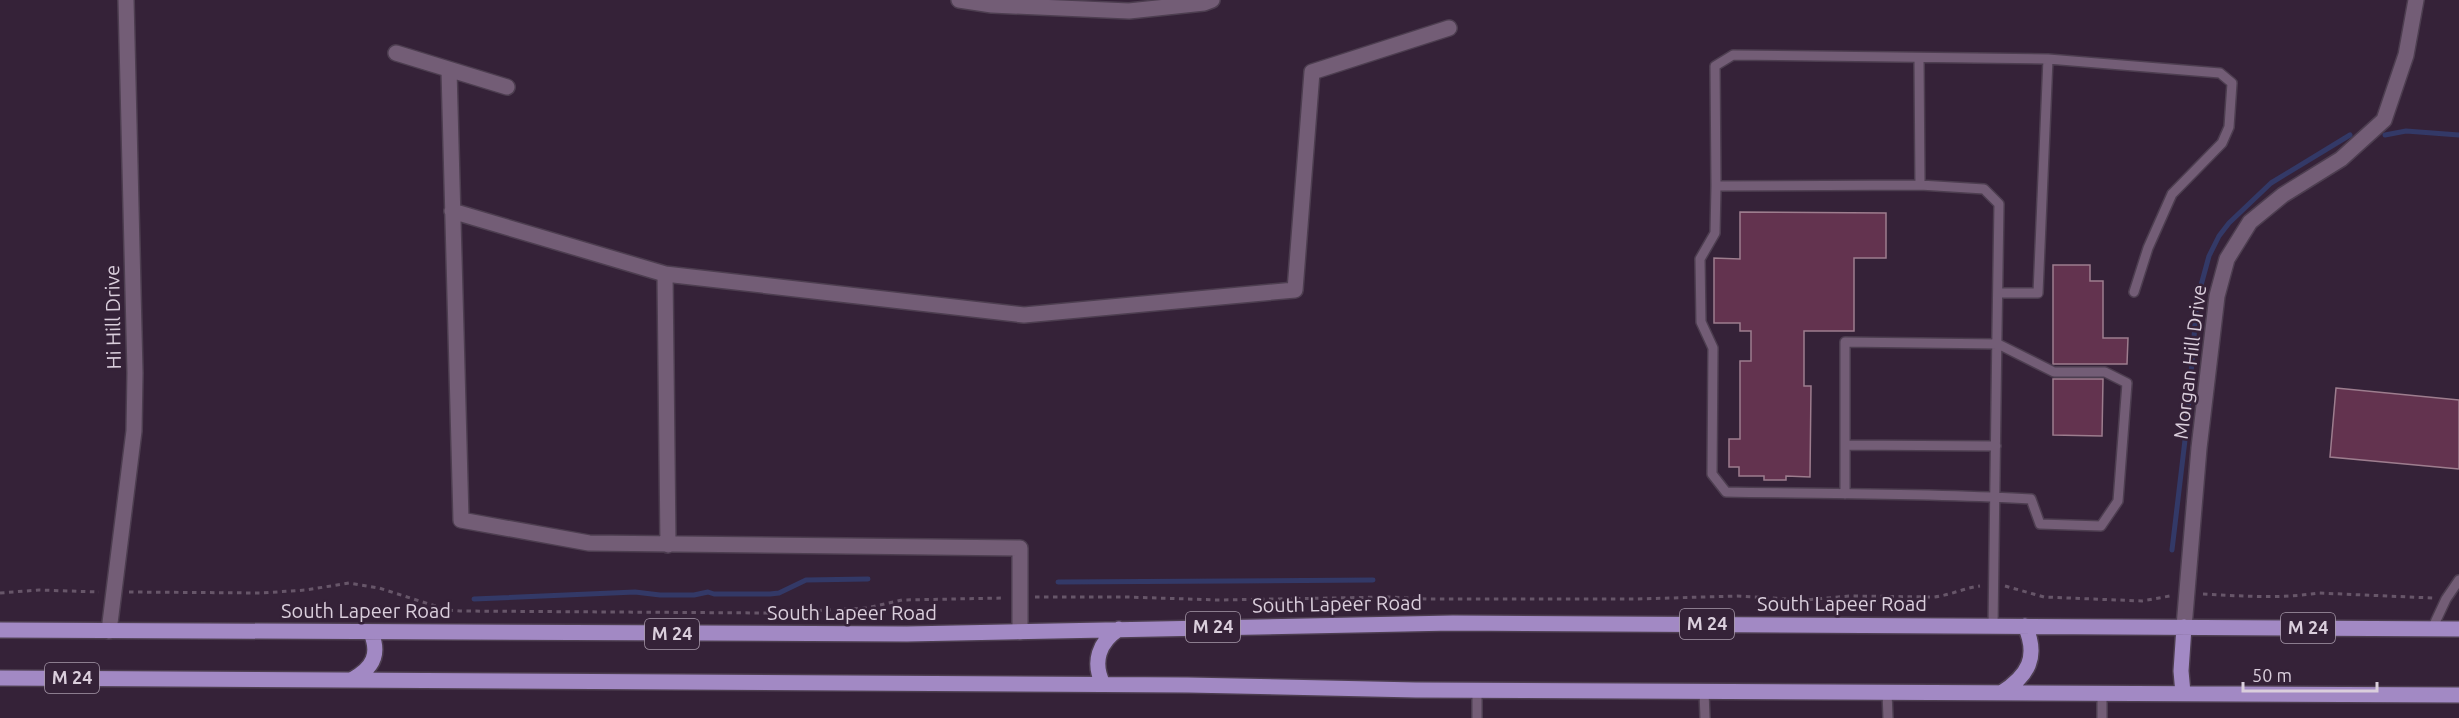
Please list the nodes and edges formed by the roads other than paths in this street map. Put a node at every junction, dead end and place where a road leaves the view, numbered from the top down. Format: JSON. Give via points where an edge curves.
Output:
{"nodes":[{"id":1,"x":126,"y":0,"type":"edge"},
{"id":2,"x":959,"y":0,"type":"edge"},
{"id":3,"x":1212,"y":0,"type":"edge"},
{"id":4,"x":2416,"y":0,"type":"edge"},
{"id":5,"x":1449,"y":28,"type":"dead end"},
{"id":6,"x":396,"y":53,"type":"dead end"},
{"id":7,"x":1919,"y":59,"type":"junction"},
{"id":8,"x":2048,"y":59,"type":"junction"},
{"id":9,"x":449,"y":70,"type":"junction"},
{"id":10,"x":507,"y":87,"type":"dead end"},
{"id":11,"x":1716,"y":186,"type":"junction"},
{"id":12,"x":1920,"y":186,"type":"junction"},
{"id":13,"x":452,"y":211,"type":"junction"},
{"id":14,"x":665,"y":273,"type":"junction"},
{"id":15,"x":2134,"y":292,"type":"dead end"},
{"id":16,"x":1998,"y":293,"type":"junction"},
{"id":17,"x":1998,"y":344,"type":"junction"},
{"id":18,"x":1845,"y":445,"type":"junction"},
{"id":19,"x":1996,"y":446,"type":"junction"},
{"id":20,"x":1845,"y":494,"type":"junction"},
{"id":21,"x":1995,"y":496,"type":"junction"},
{"id":22,"x":669,"y":545,"type":"junction"},
{"id":23,"x":2459,"y":580,"type":"edge"},
{"id":24,"x":2025,"y":626,"type":"junction"},
{"id":25,"x":1993,"y":627,"type":"junction"},
{"id":26,"x":2184,"y":627,"type":"junction"},
{"id":27,"x":2432,"y":628,"type":"junction"},
{"id":28,"x":1119,"y":629,"type":"junction"},
{"id":29,"x":2459,"y":629,"type":"edge"},
{"id":30,"x":0,"y":630,"type":"edge"},
{"id":31,"x":109,"y":631,"type":"junction"},
{"id":32,"x":1020,"y":632,"type":"junction"},
{"id":33,"x":371,"y":633,"type":"junction"},
{"id":34,"x":0,"y":678,"type":"edge"},
{"id":35,"x":353,"y":679,"type":"junction"},
{"id":36,"x":1103,"y":684,"type":"junction"},
{"id":37,"x":1477,"y":690,"type":"junction"},
{"id":38,"x":1704,"y":691,"type":"junction"},
{"id":39,"x":1887,"y":692,"type":"junction"},
{"id":40,"x":2001,"y":693,"type":"junction"},
{"id":41,"x":2102,"y":693,"type":"junction"},
{"id":42,"x":2183,"y":693,"type":"junction"},
{"id":43,"x":2459,"y":695,"type":"edge"},
{"id":44,"x":1477,"y":718,"type":"edge"},
{"id":45,"x":1705,"y":718,"type":"edge"},
{"id":46,"x":1888,"y":718,"type":"edge"},
{"id":47,"x":2102,"y":718,"type":"edge"}],
"edges":[{"from":1,"to":31,"type":"street","name":"Hi Hill Drive","via":[[134,431]]},
{"from":2,"to":3,"type":"street","via":[[1129,11]]},
{"from":4,"to":26,"type":"street","name":"Morgan Hill Drive","via":[[2406,55],[2384,120],[2341,159],[2283,195],[2250,222],[2228,259],[2217,296]]},
{"from":5,"to":14,"type":"street","via":[[1312,72],[1295,290],[1024,315]]},
{"from":6,"to":9,"type":"street"},
{"from":7,"to":8,"type":"lane"},
{"from":7,"to":11,"type":"lane","via":[[1733,55],[1715,66]]},
{"from":7,"to":12,"type":"lane"},
{"from":8,"to":15,"type":"lane","via":[[2220,73],[2232,83],[2229,127],[2222,143],[2172,194]]},
{"from":8,"to":16,"type":"lane","via":[[2038,293]]},
{"from":9,"to":10,"type":"street"},
{"from":9,"to":13,"type":"street"},
{"from":11,"to":12,"type":"lane"},
{"from":11,"to":20,"type":"lane","via":[[1715,233],[1700,259],[1701,322],[1713,348],[1712,474],[1726,492]]},
{"from":12,"to":16,"type":"lane","via":[[1984,189],[1999,204]]},
{"from":13,"to":14,"type":"street"},
{"from":13,"to":22,"type":"street","via":[[461,520],[589,543]]},
{"from":14,"to":22,"type":"street"},
{"from":16,"to":17,"type":"lane"},
{"from":17,"to":18,"type":"lane","via":[[1845,342]]},
{"from":17,"to":19,"type":"lane"},
{"from":17,"to":21,"type":"lane","via":[[2054,372],[2104,372],[2127,383],[2118,501],[2101,526],[2040,524],[2031,498]]},
{"from":18,"to":19,"type":"lane"},
{"from":18,"to":20,"type":"lane"},
{"from":19,"to":21,"type":"lane"},
{"from":20,"to":21,"type":"lane"},
{"from":21,"to":25,"type":"lane"},
{"from":22,"to":32,"type":"street","via":[[1020,548]]},
{"from":23,"to":27,"type":"lane"},
{"from":24,"to":25,"type":"main road","name":"South Lapeer Road","number":"M 24"},
{"from":24,"to":26,"type":"main road","name":"South Lapeer Road","number":"M 24"},
{"from":24,"to":40,"type":"main road","via":[[2031,639],[2030,662],[2016,684]]},
{"from":25,"to":28,"type":"main road","name":"South Lapeer Road","number":"M 24","via":[[1453,623]]},
{"from":26,"to":27,"type":"main road","name":"South Lapeer Road","number":"M 24"},
{"from":26,"to":42,"type":"main road"},
{"from":27,"to":29,"type":"main road","name":"South Lapeer Road","number":"M 24"},
{"from":28,"to":32,"type":"main road","name":"South Lapeer Road","number":"M 24"},
{"from":28,"to":36,"type":"main road","via":[[1102,642],[1098,654]]},
{"from":30,"to":31,"type":"main road","name":"South Lapeer Road","number":"M 24"},
{"from":31,"to":33,"type":"main road","name":"South Lapeer Road","number":"M 24"},
{"from":32,"to":33,"type":"main road","name":"South Lapeer Road","number":"M 24"},
{"from":33,"to":35,"type":"main road","via":[[375,657]]},
{"from":34,"to":35,"type":"main road","number":"M 24"},
{"from":35,"to":36,"type":"main road","number":"M 24"},
{"from":36,"to":37,"type":"main road","number":"M 24"},
{"from":37,"to":38,"type":"main road","number":"M 24"},
{"from":37,"to":44,"type":"lane"},
{"from":38,"to":39,"type":"main road","number":"M 24"},
{"from":38,"to":45,"type":"lane"},
{"from":39,"to":40,"type":"main road","number":"M 24"},
{"from":39,"to":46,"type":"lane"},
{"from":40,"to":41,"type":"main road","number":"M 24"},
{"from":41,"to":42,"type":"main road","number":"M 24"},
{"from":41,"to":47,"type":"lane"},
{"from":42,"to":43,"type":"main road","number":"M 24"}]}
